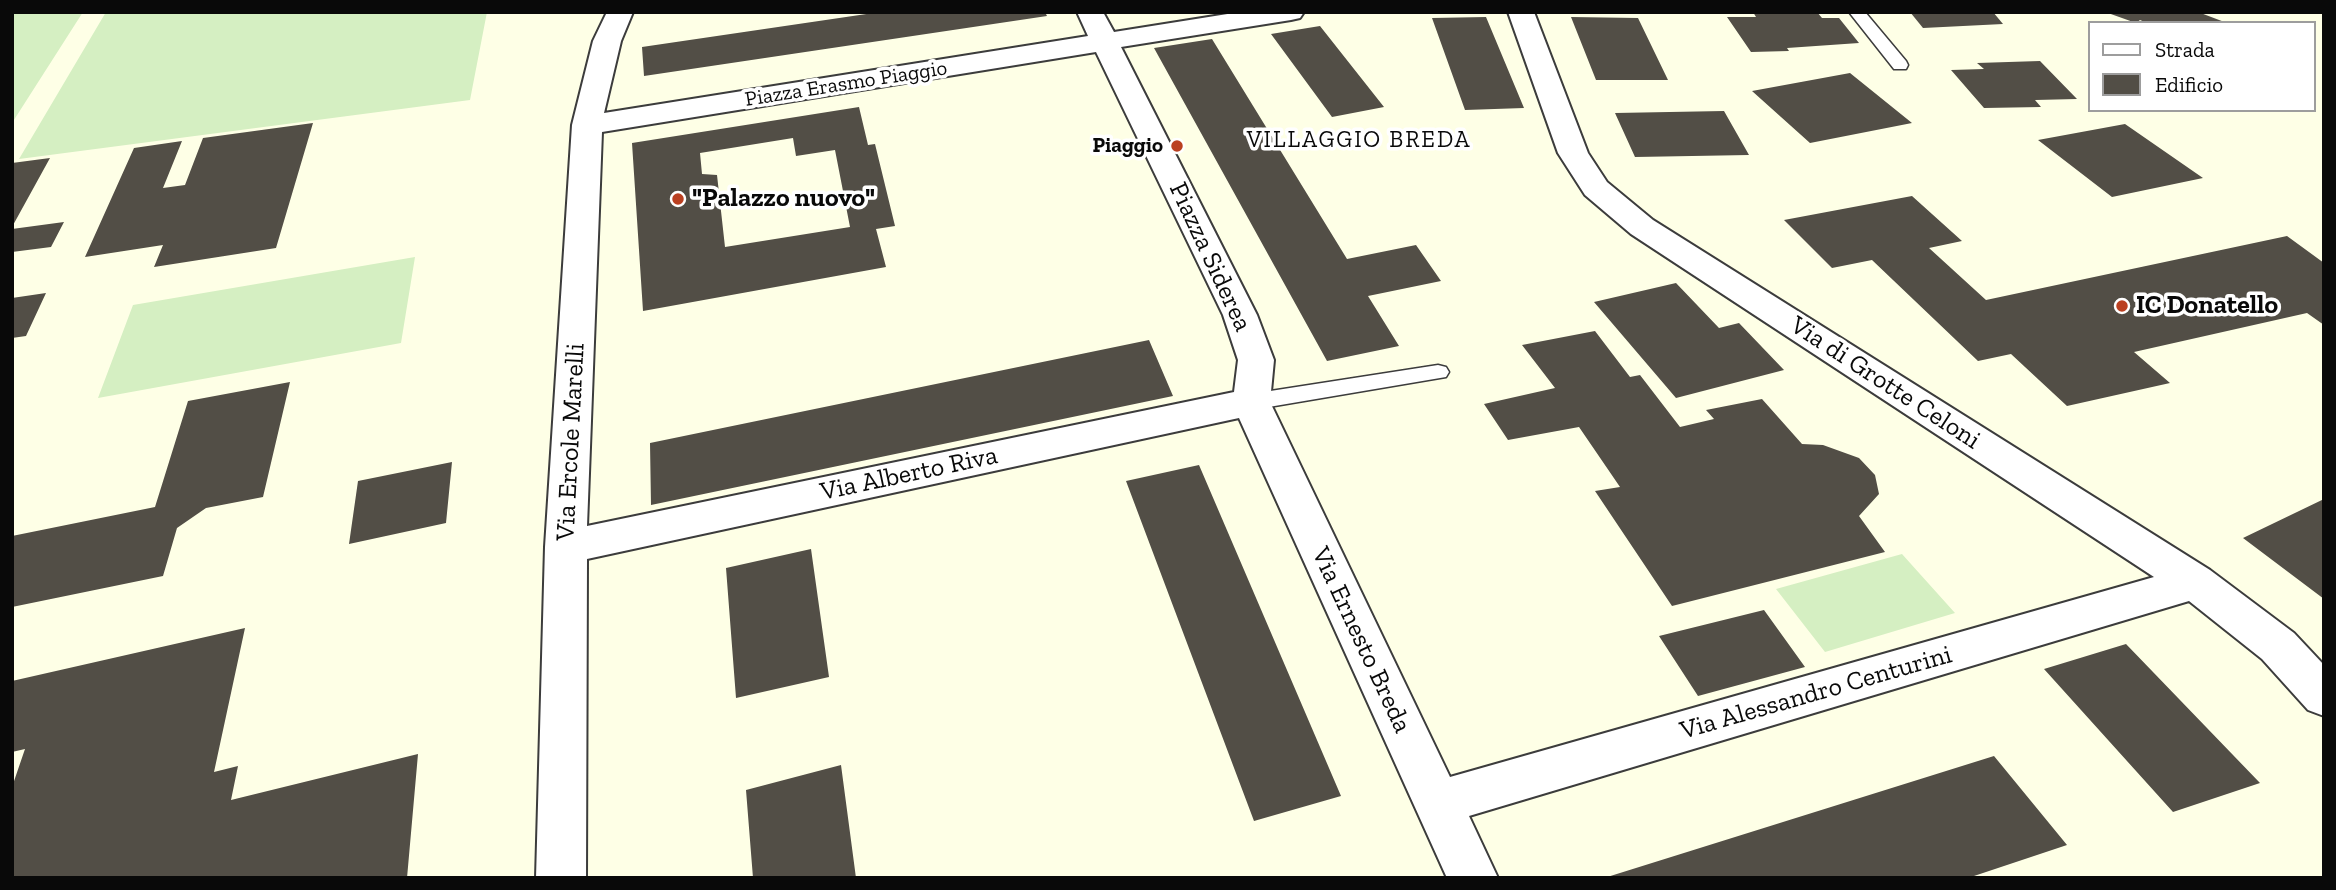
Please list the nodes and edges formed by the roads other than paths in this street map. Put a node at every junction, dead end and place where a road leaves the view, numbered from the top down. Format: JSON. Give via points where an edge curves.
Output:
{"nodes":[{"id":1,"x":620,"y":12,"type":"edge"},
{"id":2,"x":1090,"y":12,"type":"edge"},
{"id":3,"x":1291,"y":12,"type":"edge"},
{"id":4,"x":1521,"y":12,"type":"edge"},
{"id":5,"x":1857,"y":12,"type":"edge"},
{"id":6,"x":1105,"y":43,"type":"junction"},
{"id":7,"x":1900,"y":65,"type":"dead end"},
{"id":8,"x":587,"y":125,"type":"junction"},
{"id":9,"x":1438,"y":372,"type":"dead end"},
{"id":10,"x":1251,"y":402,"type":"junction"},
{"id":11,"x":566,"y":547,"type":"junction"},
{"id":12,"x":2195,"y":582,"type":"junction"},
{"id":13,"x":2324,"y":696,"type":"edge"},
{"id":14,"x":1437,"y":803,"type":"junction"},
{"id":15,"x":561,"y":878,"type":"edge"},
{"id":16,"x":1474,"y":878,"type":"edge"}],
"edges":[{"from":1,"to":8,"type":"street","name":"Via Ercole Marelli","via":[[607,41]]},
{"from":2,"to":6,"type":"street","name":"Piazza Siderea"},
{"from":3,"to":6,"type":"street","name":"Piazza Erasmo Piaggio"},
{"from":4,"to":12,"type":"street","name":"Via di Grotte Celoni","via":[[1573,153],[1596,188],[1643,227]]},
{"from":5,"to":7,"type":"lane"},
{"from":6,"to":8,"type":"street","name":"Piazza Erasmo Piaggio"},
{"from":6,"to":10,"type":"street","name":"Piazza Siderea","via":[[1240,315],[1256,360]]},
{"from":8,"to":11,"type":"street","name":"Via Ercole Marelli"},
{"from":9,"to":10,"type":"lane"},
{"from":10,"to":11,"type":"street","name":"Via Alberto Riva"},
{"from":10,"to":14,"type":"street","name":"Via Ernesto Breda"},
{"from":11,"to":15,"type":"street","name":"Via Ercole Marelli"},
{"from":12,"to":13,"type":"street","name":"Via di Grotte Celoni","via":[[2278,646]]},
{"from":12,"to":14,"type":"street","name":"Via Alessandro Centurini"},
{"from":14,"to":16,"type":"street","name":"Via Ernesto Breda"}]}
